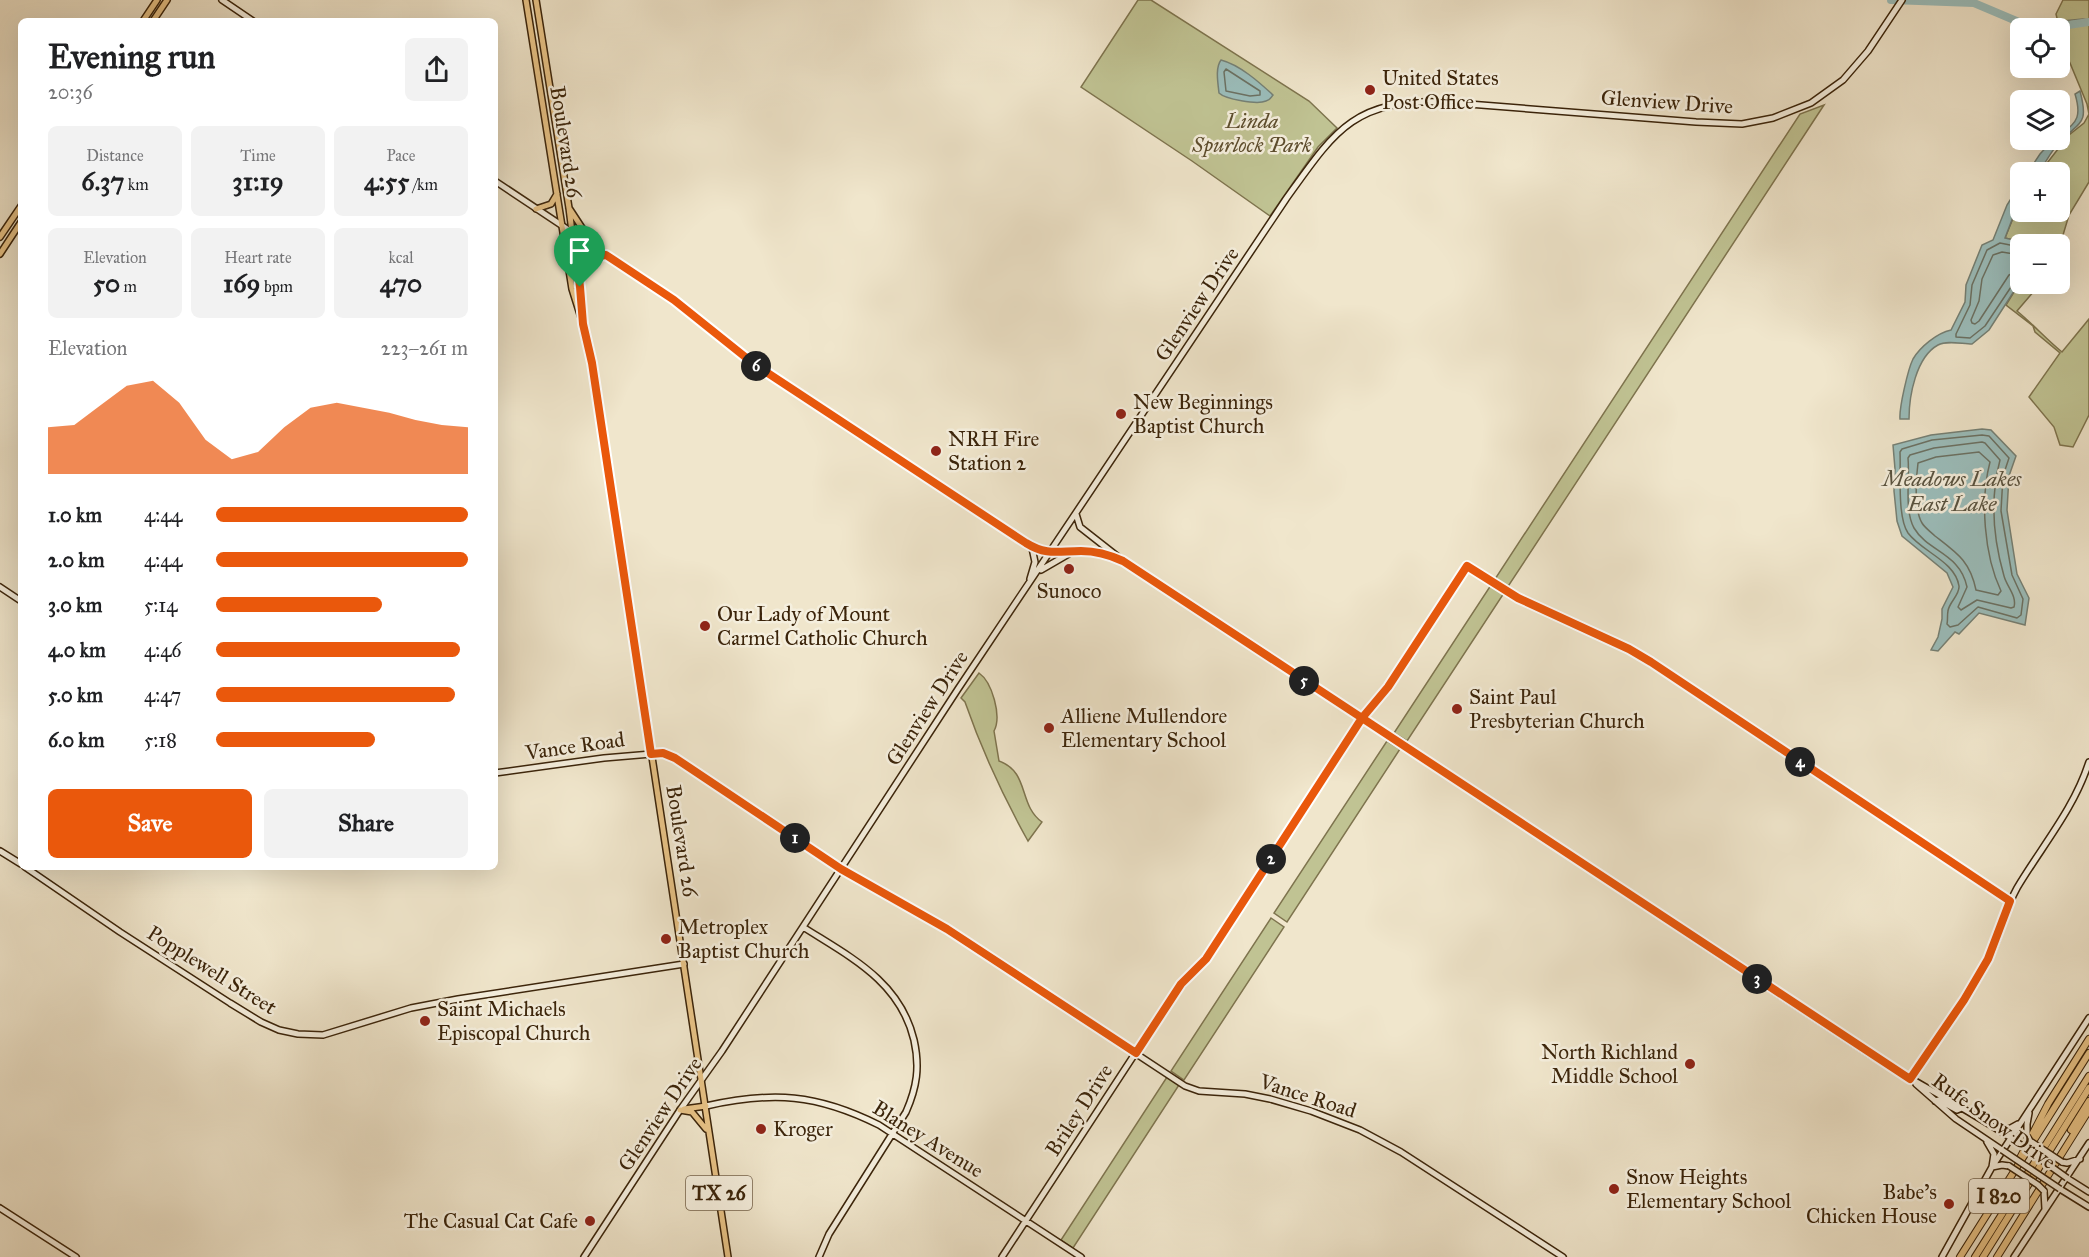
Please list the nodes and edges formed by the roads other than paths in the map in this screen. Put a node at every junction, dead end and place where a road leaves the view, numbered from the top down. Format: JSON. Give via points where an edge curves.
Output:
{"nodes":[{"id":1,"x":157,"y":0,"type":"edge"},
{"id":2,"x":167,"y":0,"type":"edge"},
{"id":3,"x":222,"y":0,"type":"edge"},
{"id":4,"x":526,"y":0,"type":"edge"},
{"id":5,"x":536,"y":0,"type":"edge"},
{"id":6,"x":1902,"y":0,"type":"edge"},
{"id":7,"x":145,"y":18,"type":"edge"},
{"id":8,"x":155,"y":18,"type":"edge"},
{"id":9,"x":249,"y":18,"type":"edge"},
{"id":10,"x":555,"y":119,"type":"junction"},
{"id":11,"x":546,"y":120,"type":"junction"},
{"id":12,"x":498,"y":183,"type":"edge"},
{"id":13,"x":558,"y":193,"type":"junction"},
{"id":14,"x":569,"y":208,"type":"junction"},
{"id":15,"x":537,"y":209,"type":"junction"},
{"id":16,"x":18,"y":210,"type":"edge"},
{"id":17,"x":563,"y":226,"type":"junction"},
{"id":18,"x":18,"y":227,"type":"edge"},
{"id":19,"x":572,"y":232,"type":"junction"},
{"id":20,"x":0,"y":237,"type":"edge"},
{"id":21,"x":588,"y":243,"type":"junction"},
{"id":22,"x":0,"y":254,"type":"edge"},
{"id":23,"x":606,"y":255,"type":"junction"},
{"id":24,"x":578,"y":274,"type":"junction"},
{"id":25,"x":583,"y":324,"type":"junction"},
{"id":26,"x":1076,"y":514,"type":"junction"},
{"id":27,"x":1031,"y":546,"type":"junction"},
{"id":28,"x":1073,"y":551,"type":"junction"},
{"id":29,"x":1051,"y":553,"type":"junction"},
{"id":30,"x":1123,"y":561,"type":"junction"},
{"id":31,"x":1037,"y":572,"type":"junction"},
{"id":32,"x":0,"y":587,"type":"edge"},
{"id":33,"x":1026,"y":588,"type":"junction"},
{"id":34,"x":18,"y":599,"type":"edge"},
{"id":35,"x":1362,"y":718,"type":"junction"},
{"id":36,"x":651,"y":754,"type":"junction"},
{"id":37,"x":2089,"y":762,"type":"edge"},
{"id":38,"x":498,"y":773,"type":"edge"},
{"id":39,"x":0,"y":851,"type":"edge"},
{"id":40,"x":18,"y":862,"type":"edge"},
{"id":41,"x":841,"y":869,"type":"junction"},
{"id":42,"x":29,"y":870,"type":"edge"},
{"id":43,"x":2010,"y":901,"type":"junction"},
{"id":44,"x":803,"y":927,"type":"junction"},
{"id":45,"x":684,"y":964,"type":"junction"},
{"id":46,"x":2089,"y":1018,"type":"edge"},
{"id":47,"x":2089,"y":1039,"type":"edge"},
{"id":48,"x":1136,"y":1053,"type":"junction"},
{"id":49,"x":2089,"y":1053,"type":"edge"},
{"id":50,"x":2089,"y":1076,"type":"edge"},
{"id":51,"x":1910,"y":1079,"type":"junction"},
{"id":52,"x":702,"y":1080,"type":"junction"},
{"id":53,"x":2089,"y":1088,"type":"edge"},
{"id":54,"x":1935,"y":1101,"type":"junction"},
{"id":55,"x":2089,"y":1101,"type":"edge"},
{"id":56,"x":706,"y":1106,"type":"junction"},
{"id":57,"x":1962,"y":1107,"type":"junction"},
{"id":58,"x":2030,"y":1108,"type":"junction"},
{"id":59,"x":680,"y":1110,"type":"junction"},
{"id":60,"x":2089,"y":1110,"type":"edge"},
{"id":61,"x":2089,"y":1118,"type":"edge"},
{"id":62,"x":2022,"y":1121,"type":"junction"},
{"id":63,"x":1992,"y":1126,"type":"junction"},
{"id":64,"x":2077,"y":1128,"type":"junction"},
{"id":65,"x":708,"y":1130,"type":"junction"},
{"id":66,"x":894,"y":1135,"type":"junction"},
{"id":67,"x":1984,"y":1138,"type":"junction"},
{"id":68,"x":2011,"y":1138,"type":"junction"},
{"id":69,"x":2089,"y":1143,"type":"edge"},
{"id":70,"x":2002,"y":1150,"type":"junction"},
{"id":71,"x":2080,"y":1158,"type":"junction"},
{"id":72,"x":1992,"y":1167,"type":"junction"},
{"id":73,"x":2014,"y":1174,"type":"junction"},
{"id":74,"x":2067,"y":1178,"type":"junction"},
{"id":75,"x":2060,"y":1189,"type":"junction"},
{"id":76,"x":2089,"y":1192,"type":"edge"},
{"id":77,"x":2089,"y":1207,"type":"edge"},
{"id":78,"x":0,"y":1208,"type":"edge"},
{"id":79,"x":2045,"y":1211,"type":"junction"},
{"id":80,"x":1026,"y":1221,"type":"junction"},
{"id":81,"x":2013,"y":1229,"type":"junction"},
{"id":82,"x":76,"y":1257,"type":"edge"},
{"id":83,"x":584,"y":1257,"type":"edge"},
{"id":84,"x":728,"y":1257,"type":"edge"},
{"id":85,"x":819,"y":1257,"type":"edge"},
{"id":86,"x":1002,"y":1257,"type":"edge"},
{"id":87,"x":1081,"y":1257,"type":"edge"},
{"id":88,"x":1563,"y":1257,"type":"edge"},
{"id":89,"x":1942,"y":1257,"type":"edge"},
{"id":90,"x":1960,"y":1257,"type":"edge"},
{"id":91,"x":1975,"y":1257,"type":"edge"},
{"id":92,"x":1983,"y":1257,"type":"edge"},
{"id":93,"x":1997,"y":1257,"type":"edge"},
{"id":94,"x":2013,"y":1257,"type":"edge"}],
"edges":[{"from":1,"to":7,"type":"main road"},
{"from":2,"to":8,"type":"main road"},
{"from":3,"to":9,"type":"main road"},
{"from":4,"to":11,"type":"main road","name":"Boulevard 26","number":"TX 26"},
{"from":5,"to":10,"type":"main road","name":"Boulevard 26","number":"TX 26"},
{"from":6,"to":26,"type":"main road","name":"Glenview Drive","via":[[1843,80],[1811,103],[1773,118],[1696,122],[1435,101],[1408,101],[1369,111],[1342,129],[1317,156]]},
{"from":10,"to":11,"type":"main road"},
{"from":10,"to":14,"type":"main road","name":"Boulevard 26","number":"TX 26"},
{"from":11,"to":13,"type":"main road","name":"Boulevard 26","number":"TX 26"},
{"from":12,"to":15,"type":"main road","name":"Rufe Snow Drive"},
{"from":13,"to":15,"type":"main road","via":[[551,204]]},
{"from":13,"to":17,"type":"main road","name":"Boulevard 26","number":"TX 26"},
{"from":14,"to":19,"type":"main road","name":"Boulevard 26","number":"TX 26"},
{"from":14,"to":21,"type":"main road"},
{"from":15,"to":17,"type":"main road","name":"Rufe Snow Drive"},
{"from":16,"to":20,"type":"main road"},
{"from":17,"to":19,"type":"main road","name":"Rufe Snow Drive"},
{"from":17,"to":25,"type":"main road","name":"Boulevard 26","number":"TX 26","via":[[572,289]]},
{"from":18,"to":22,"type":"main road"},
{"from":19,"to":21,"type":"main road","name":"Rufe Snow Drive"},
{"from":19,"to":24,"type":"main road","name":"Boulevard 26","number":"TX 26"},
{"from":21,"to":23,"type":"main road","name":"Rufe Snow Drive"},
{"from":23,"to":24,"type":"main road","via":[[588,260]]},
{"from":23,"to":27,"type":"main road","name":"Rufe Snow Drive","via":[[679,304],[754,364]]},
{"from":24,"to":25,"type":"main road","name":"Boulevard 26","number":"TX 26"},
{"from":25,"to":36,"type":"main road","name":"Boulevard 26","number":"TX 26"},
{"from":26,"to":29,"type":"main road","name":"Glenview Drive"},
{"from":26,"to":30,"type":"main road","via":[[1080,527]]},
{"from":27,"to":29,"type":"main road","name":"Rufe Snow Drive"},
{"from":27,"to":33,"type":"main road","via":[[1035,561]]},
{"from":28,"to":29,"type":"main road","name":"Rufe Snow Drive"},
{"from":28,"to":30,"type":"main road","name":"Rufe Snow Drive","via":[[1098,552]]},
{"from":28,"to":31,"type":"main road"},
{"from":29,"to":31,"type":"main road","name":"Glenview Drive"},
{"from":30,"to":35,"type":"main road","name":"Rufe Snow Drive"},
{"from":31,"to":33,"type":"main road","name":"Glenview Drive"},
{"from":32,"to":34,"type":"main road"},
{"from":33,"to":41,"type":"main road","name":"Glenview Drive"},
{"from":35,"to":43,"type":"main road","name":"Briley Drive","via":[[1388,687],[1467,566],[1518,598],[1651,662]]},
{"from":35,"to":48,"type":"main road","name":"Briley Drive","via":[[1206,959],[1181,984]]},
{"from":35,"to":51,"type":"main road","name":"Rufe Snow Drive"},
{"from":36,"to":38,"type":"main road","name":"Vance Road"},
{"from":36,"to":41,"type":"main road","name":"Vance Road","via":[[675,758]]},
{"from":36,"to":45,"type":"main road","name":"Boulevard 26","number":"TX 26"},
{"from":37,"to":43,"type":"main road","via":[[2071,805]]},
{"from":39,"to":40,"type":"main road"},
{"from":41,"to":44,"type":"main road","name":"Glenview Drive"},
{"from":41,"to":48,"type":"main road","name":"Vance Road","via":[[947,929]]},
{"from":42,"to":45,"type":"main road","name":"Popplewell Street","via":[[254,1017],[279,1030],[298,1034],[323,1035],[411,1008],[481,995]]},
{"from":43,"to":51,"type":"main road","via":[[1985,965]]},
{"from":44,"to":52,"type":"main road","name":"Glenview Drive"},
{"from":44,"to":66,"type":"main road","via":[[872,973],[905,1014],[917,1054],[918,1077]]},
{"from":45,"to":52,"type":"main road","name":"Boulevard 26","number":"TX 26"},
{"from":46,"to":58,"type":"main road"},
{"from":47,"to":73,"type":"highway","via":[[2048,1104]]},
{"from":48,"to":80,"type":"main road","name":"Briley Drive"},
{"from":48,"to":88,"type":"main road","name":"Vance Road","via":[[1192,1089],[1269,1099],[1360,1130],[1401,1152]]},
{"from":49,"to":73,"type":"highway","number":"I 820"},
{"from":50,"to":91,"type":"highway"},
{"from":51,"to":54,"type":"main road","name":"Rufe Snow Drive"},
{"from":51,"to":57,"type":"main road","name":"Rufe Snow Drive"},
{"from":52,"to":56,"type":"main road","name":"Boulevard 26","number":"TX 26"},
{"from":52,"to":59,"type":"main road","name":"Glenview Drive"},
{"from":53,"to":92,"type":"highway"},
{"from":54,"to":57,"type":"main road","via":[[1957,1110]]},
{"from":54,"to":67,"type":"main road","name":"Rufe Snow Drive"},
{"from":55,"to":81,"type":"highway"},
{"from":56,"to":59,"type":"main road"},
{"from":56,"to":65,"type":"main road","name":"Boulevard 26","number":"TX 26"},
{"from":56,"to":66,"type":"main road","name":"Blaney Avenue","via":[[741,1098],[801,1098],[859,1115]]},
{"from":57,"to":63,"type":"main road","name":"Rufe Snow Drive"},
{"from":58,"to":62,"type":"main road"},
{"from":58,"to":71,"type":"main road","bridge":true,"via":[[2026,1124],[2030,1141],[2062,1162]]},
{"from":59,"to":65,"type":"main road","via":[[695,1114]]},
{"from":59,"to":83,"type":"main road","name":"Glenview Drive"},
{"from":60,"to":64,"type":"highway","number":"I 820"},
{"from":61,"to":64,"type":"highway"},
{"from":62,"to":63,"type":"main road","via":[[2009,1129]]},
{"from":62,"to":68,"type":"main road"},
{"from":63,"to":68,"type":"main road","name":"Rufe Snow Drive"},
{"from":64,"to":81,"type":"highway","number":"I 820"},
{"from":65,"to":84,"type":"main road","name":"Boulevard 26","number":"TX 26"},
{"from":66,"to":80,"type":"main road","name":"Blaney Avenue"},
{"from":66,"to":85,"type":"main road","via":[[829,1234]]},
{"from":67,"to":70,"type":"main road","name":"Rufe Snow Drive"},
{"from":67,"to":72,"type":"main road","via":[[1994,1154]]},
{"from":68,"to":70,"type":"main road"},
{"from":68,"to":74,"type":"main road","name":"Rufe Snow Drive","bridge":true},
{"from":69,"to":71,"type":"main road"},
{"from":70,"to":72,"type":"main road"},
{"from":70,"to":75,"type":"main road","name":"Rufe Snow Drive","bridge":true},
{"from":71,"to":74,"type":"main road"},
{"from":72,"to":79,"type":"main road","bridge":true,"via":[[2009,1166],[2044,1191]]},
{"from":72,"to":89,"type":"main road"},
{"from":73,"to":90,"type":"highway","number":"I 820"},
{"from":74,"to":75,"type":"main road"},
{"from":74,"to":76,"type":"main road","name":"Rufe Snow Drive"},
{"from":75,"to":77,"type":"main road","name":"Rufe Snow Drive"},
{"from":75,"to":79,"type":"main road"},
{"from":78,"to":82,"type":"main road"},
{"from":79,"to":94,"type":"main road"},
{"from":80,"to":86,"type":"main road","name":"Briley Drive"},
{"from":80,"to":87,"type":"main road","name":"Blaney Avenue"},
{"from":81,"to":93,"type":"highway","number":"I 820"}]}
